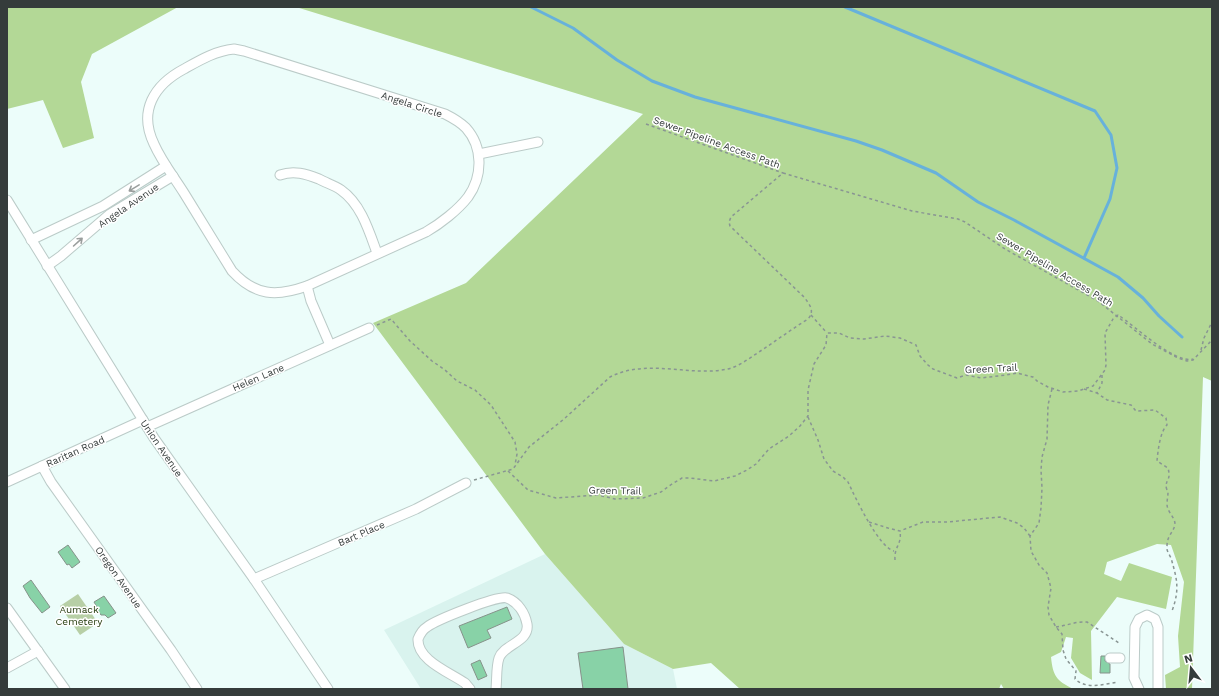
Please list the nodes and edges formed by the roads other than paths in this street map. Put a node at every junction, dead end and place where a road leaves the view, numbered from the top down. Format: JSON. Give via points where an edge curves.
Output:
{"nodes":[{"id":1,"x":538,"y":142,"type":"dead end"},
{"id":2,"x":479,"y":154,"type":"junction"},
{"id":3,"x":166,"y":166,"type":"junction"},
{"id":4,"x":280,"y":175,"type":"dead end"},
{"id":5,"x":173,"y":176,"type":"junction"},
{"id":6,"x":7,"y":200,"type":"edge"},
{"id":7,"x":31,"y":240,"type":"junction"},
{"id":8,"x":377,"y":253,"type":"junction"},
{"id":9,"x":47,"y":266,"type":"junction"},
{"id":10,"x":306,"y":286,"type":"junction"},
{"id":11,"x":370,"y":328,"type":"road end"},
{"id":12,"x":330,"y":345,"type":"junction"},
{"id":13,"x":145,"y":423,"type":"junction"},
{"id":14,"x":42,"y":466,"type":"junction"},
{"id":15,"x":7,"y":482,"type":"edge"},
{"id":16,"x":466,"y":483,"type":"road end"},
{"id":17,"x":254,"y":579,"type":"junction"},
{"id":18,"x":7,"y":608,"type":"edge"},
{"id":19,"x":38,"y":651,"type":"junction"},
{"id":20,"x":7,"y":668,"type":"edge"},
{"id":21,"x":65,"y":689,"type":"edge"},
{"id":22,"x":197,"y":689,"type":"edge"},
{"id":23,"x":328,"y":689,"type":"edge"},
{"id":24,"x":470,"y":689,"type":"edge"},
{"id":25,"x":496,"y":689,"type":"edge"},
{"id":26,"x":1139,"y":689,"type":"edge"},
{"id":27,"x":1158,"y":689,"type":"edge"}],
"edges":[{"from":1,"to":2,"type":"street"},
{"from":2,"to":3,"type":"street","name":"Angela Circle","via":[[466,128],[446,114],[234,49],[222,50],[208,56],[173,75],[157,90],[151,101],[148,122],[154,144]]},
{"from":2,"to":8,"type":"street","name":"Angela Circle","via":[[477,177],[473,189],[465,200],[440,224]]},
{"from":3,"to":5,"type":"street","name":"Angela Circle"},
{"from":3,"to":7,"type":"street","name":"Angela Avenue","one_way":true,"via":[[103,206]]},
{"from":4,"to":8,"type":"street","via":[[288,172],[307,174],[342,190],[358,207]]},
{"from":9,"to":5,"type":"street","name":"Angela Avenue","one_way":true,"via":[[110,214]]},
{"from":5,"to":10,"type":"street","name":"Angela Circle","via":[[240,280],[258,290],[275,293]]},
{"from":6,"to":7,"type":"street","name":"Union Avenue"},
{"from":7,"to":9,"type":"street","name":"Union Avenue"},
{"from":8,"to":10,"type":"street","name":"Angela Circle"},
{"from":9,"to":13,"type":"street","name":"Union Avenue"},
{"from":10,"to":12,"type":"street"},
{"from":11,"to":12,"type":"street","name":"Helen Lane"},
{"from":12,"to":13,"type":"street","name":"Helen Lane"},
{"from":13,"to":14,"type":"street","name":"Raritan Road"},
{"from":13,"to":17,"type":"street","name":"Union Avenue"},
{"from":14,"to":15,"type":"street","name":"Raritan Road"},
{"from":14,"to":22,"type":"street","name":"Oregon Avenue"},
{"from":16,"to":17,"type":"street","name":"Bart Place","via":[[416,509]]},
{"from":17,"to":23,"type":"street","name":"Union Avenue"},
{"from":18,"to":19,"type":"street"},
{"from":19,"to":20,"type":"street"},
{"from":19,"to":21,"type":"street"},
{"from":24,"to":25,"type":"street","via":[[425,657],[420,651],[418,639],[423,630],[432,623],[483,603],[508,598],[519,606],[527,628],[523,637],[499,658]]},
{"from":26,"to":27,"type":"street","via":[[1134,678],[1135,627],[1138,619],[1147,615],[1155,620],[1158,627]]}]}
